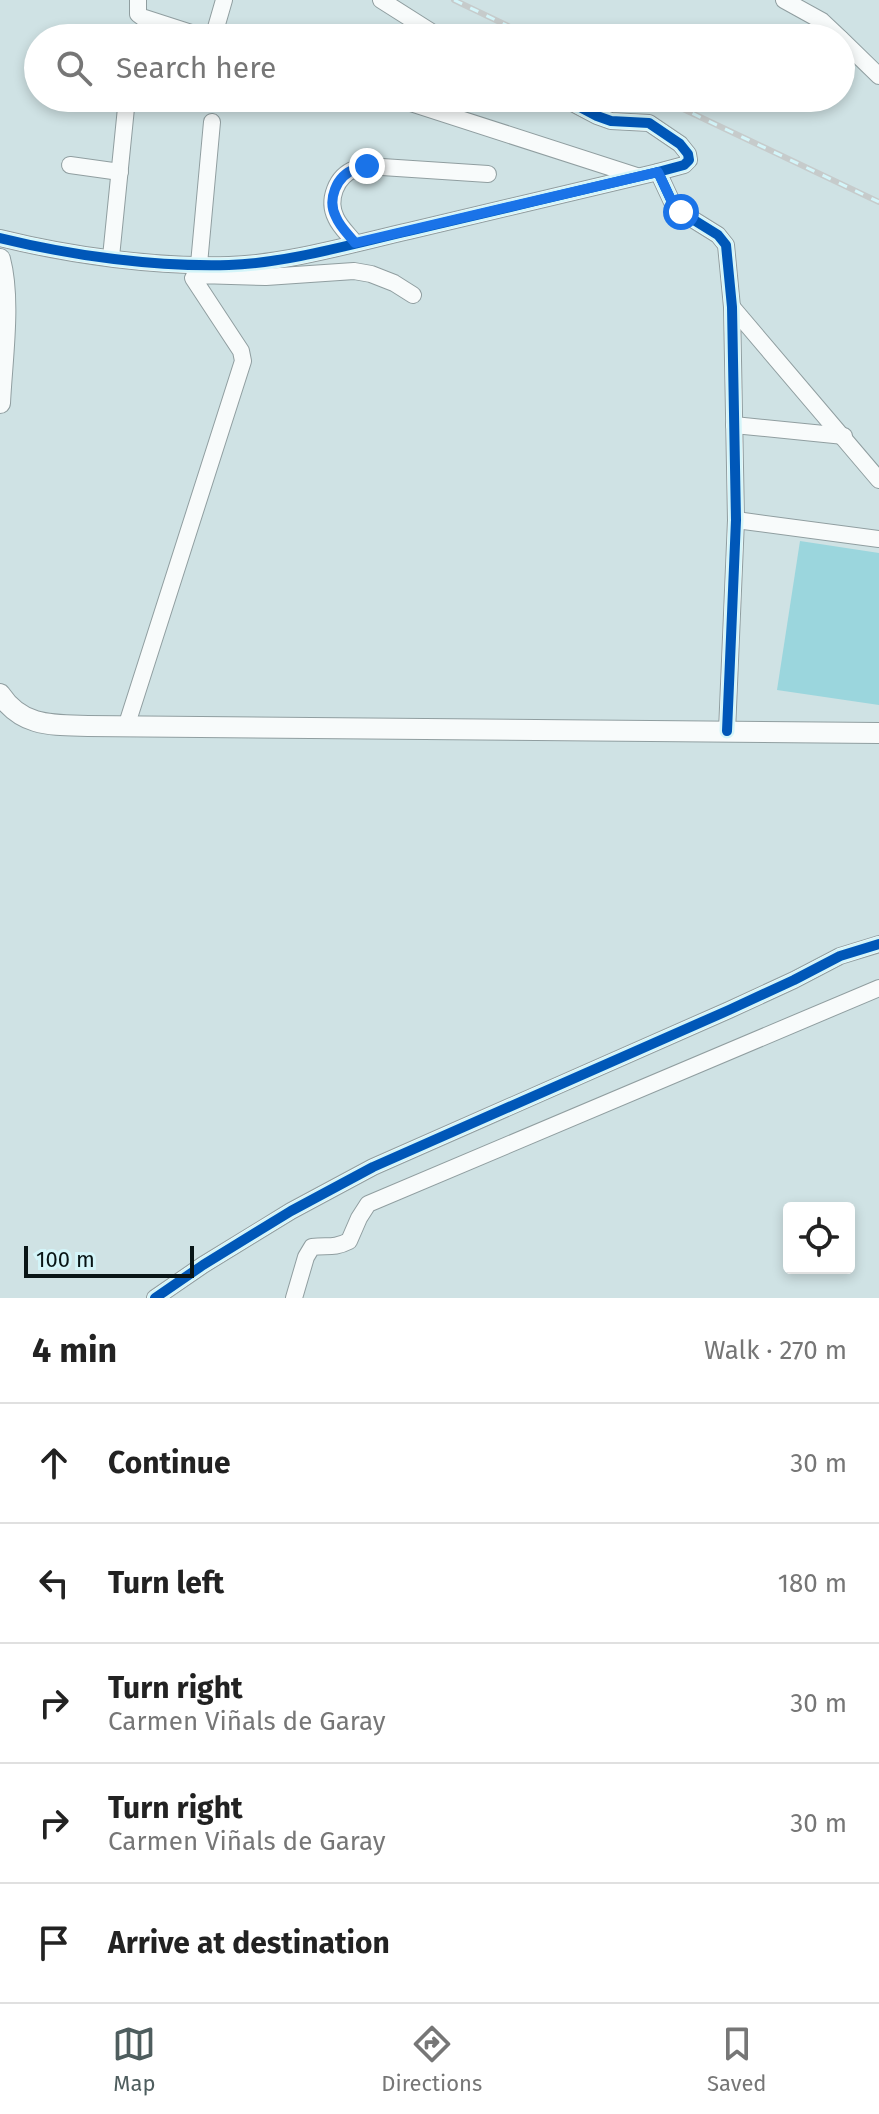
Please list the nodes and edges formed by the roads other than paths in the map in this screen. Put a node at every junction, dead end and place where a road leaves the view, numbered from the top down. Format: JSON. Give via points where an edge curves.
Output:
{"nodes":[{"id":1,"x":138,"y":0,"type":"edge"},
{"id":2,"x":224,"y":0,"type":"edge"},
{"id":3,"x":381,"y":0,"type":"edge"},
{"id":4,"x":784,"y":0,"type":"edge"},
{"id":5,"x":165,"y":24,"type":"edge"},
{"id":6,"x":215,"y":24,"type":"edge"},
{"id":7,"x":419,"y":24,"type":"edge"},
{"id":8,"x":825,"y":24,"type":"edge"},
{"id":9,"x":855,"y":53,"type":"edge"},
{"id":10,"x":879,"y":76,"type":"edge"},
{"id":11,"x":126,"y":112,"type":"edge"},
{"id":12,"x":438,"y":112,"type":"edge"},
{"id":13,"x":589,"y":112,"type":"edge"},
{"id":14,"x":212,"y":122,"type":"dead end"},
{"id":15,"x":70,"y":165,"type":"dead end"},
{"id":16,"x":120,"y":172,"type":"junction"},
{"id":17,"x":658,"y":172,"type":"junction"},
{"id":18,"x":488,"y":174,"type":"dead end"},
{"id":19,"x":640,"y":177,"type":"junction"},
{"id":20,"x":0,"y":238,"type":"edge"},
{"id":21,"x":355,"y":243,"type":"junction"},
{"id":22,"x":111,"y":257,"type":"junction"},
{"id":23,"x":0,"y":259,"type":"edge"},
{"id":24,"x":199,"y":264,"type":"junction"},
{"id":25,"x":413,"y":295,"type":"dead end"},
{"id":26,"x":732,"y":307,"type":"junction"},
{"id":27,"x":0,"y":403,"type":"edge"},
{"id":28,"x":734,"y":425,"type":"junction"},
{"id":29,"x":844,"y":436,"type":"junction"},
{"id":30,"x":879,"y":480,"type":"edge"},
{"id":31,"x":736,"y":520,"type":"junction"},
{"id":32,"x":879,"y":539,"type":"edge"},
{"id":33,"x":0,"y":694,"type":"edge"},
{"id":34,"x":126,"y":727,"type":"junction"},
{"id":35,"x":727,"y":731,"type":"junction"},
{"id":36,"x":879,"y":733,"type":"edge"},
{"id":37,"x":879,"y":944,"type":"edge"},
{"id":38,"x":879,"y":988,"type":"edge"},
{"id":39,"x":155,"y":1298,"type":"edge"},
{"id":40,"x":294,"y":1298,"type":"edge"}],
"edges":[{"from":1,"to":5,"type":"street","via":[[138,14]]},
{"from":2,"to":6,"type":"street"},
{"from":3,"to":7,"type":"street"},
{"from":4,"to":8,"type":"street"},
{"from":9,"to":10,"type":"street"},
{"from":11,"to":16,"type":"street"},
{"from":12,"to":19,"type":"street"},
{"from":13,"to":17,"type":"street","via":[[611,121],[649,123],[680,144],[689,160]]},
{"from":14,"to":24,"type":"street"},
{"from":15,"to":16,"type":"street"},
{"from":16,"to":22,"type":"street"},
{"from":17,"to":19,"type":"street"},
{"from":17,"to":26,"type":"street","via":[[681,212],[726,245]]},
{"from":18,"to":21,"type":"street","via":[[353,169],[333,192],[332,208]]},
{"from":19,"to":21,"type":"street"},
{"from":20,"to":22,"type":"street"},
{"from":21,"to":24,"type":"street","via":[[278,259]]},
{"from":22,"to":24,"type":"street"},
{"from":23,"to":27,"type":"main road"},
{"from":25,"to":34,"type":"street","via":[[354,271],[193,278],[243,361]]},
{"from":26,"to":28,"type":"street"},
{"from":26,"to":29,"type":"street"},
{"from":28,"to":29,"type":"street"},
{"from":28,"to":31,"type":"street"},
{"from":29,"to":30,"type":"street"},
{"from":31,"to":32,"type":"street"},
{"from":31,"to":35,"type":"street"},
{"from":33,"to":34,"type":"main road","via":[[21,716],[36,722]]},
{"from":34,"to":35,"type":"main road"},
{"from":35,"to":36,"type":"main road"},
{"from":37,"to":39,"type":"street","via":[[857,949],[373,1167],[291,1211]]},
{"from":38,"to":40,"type":"street","via":[[368,1204],[349,1241],[336,1248],[312,1247]]}]}
